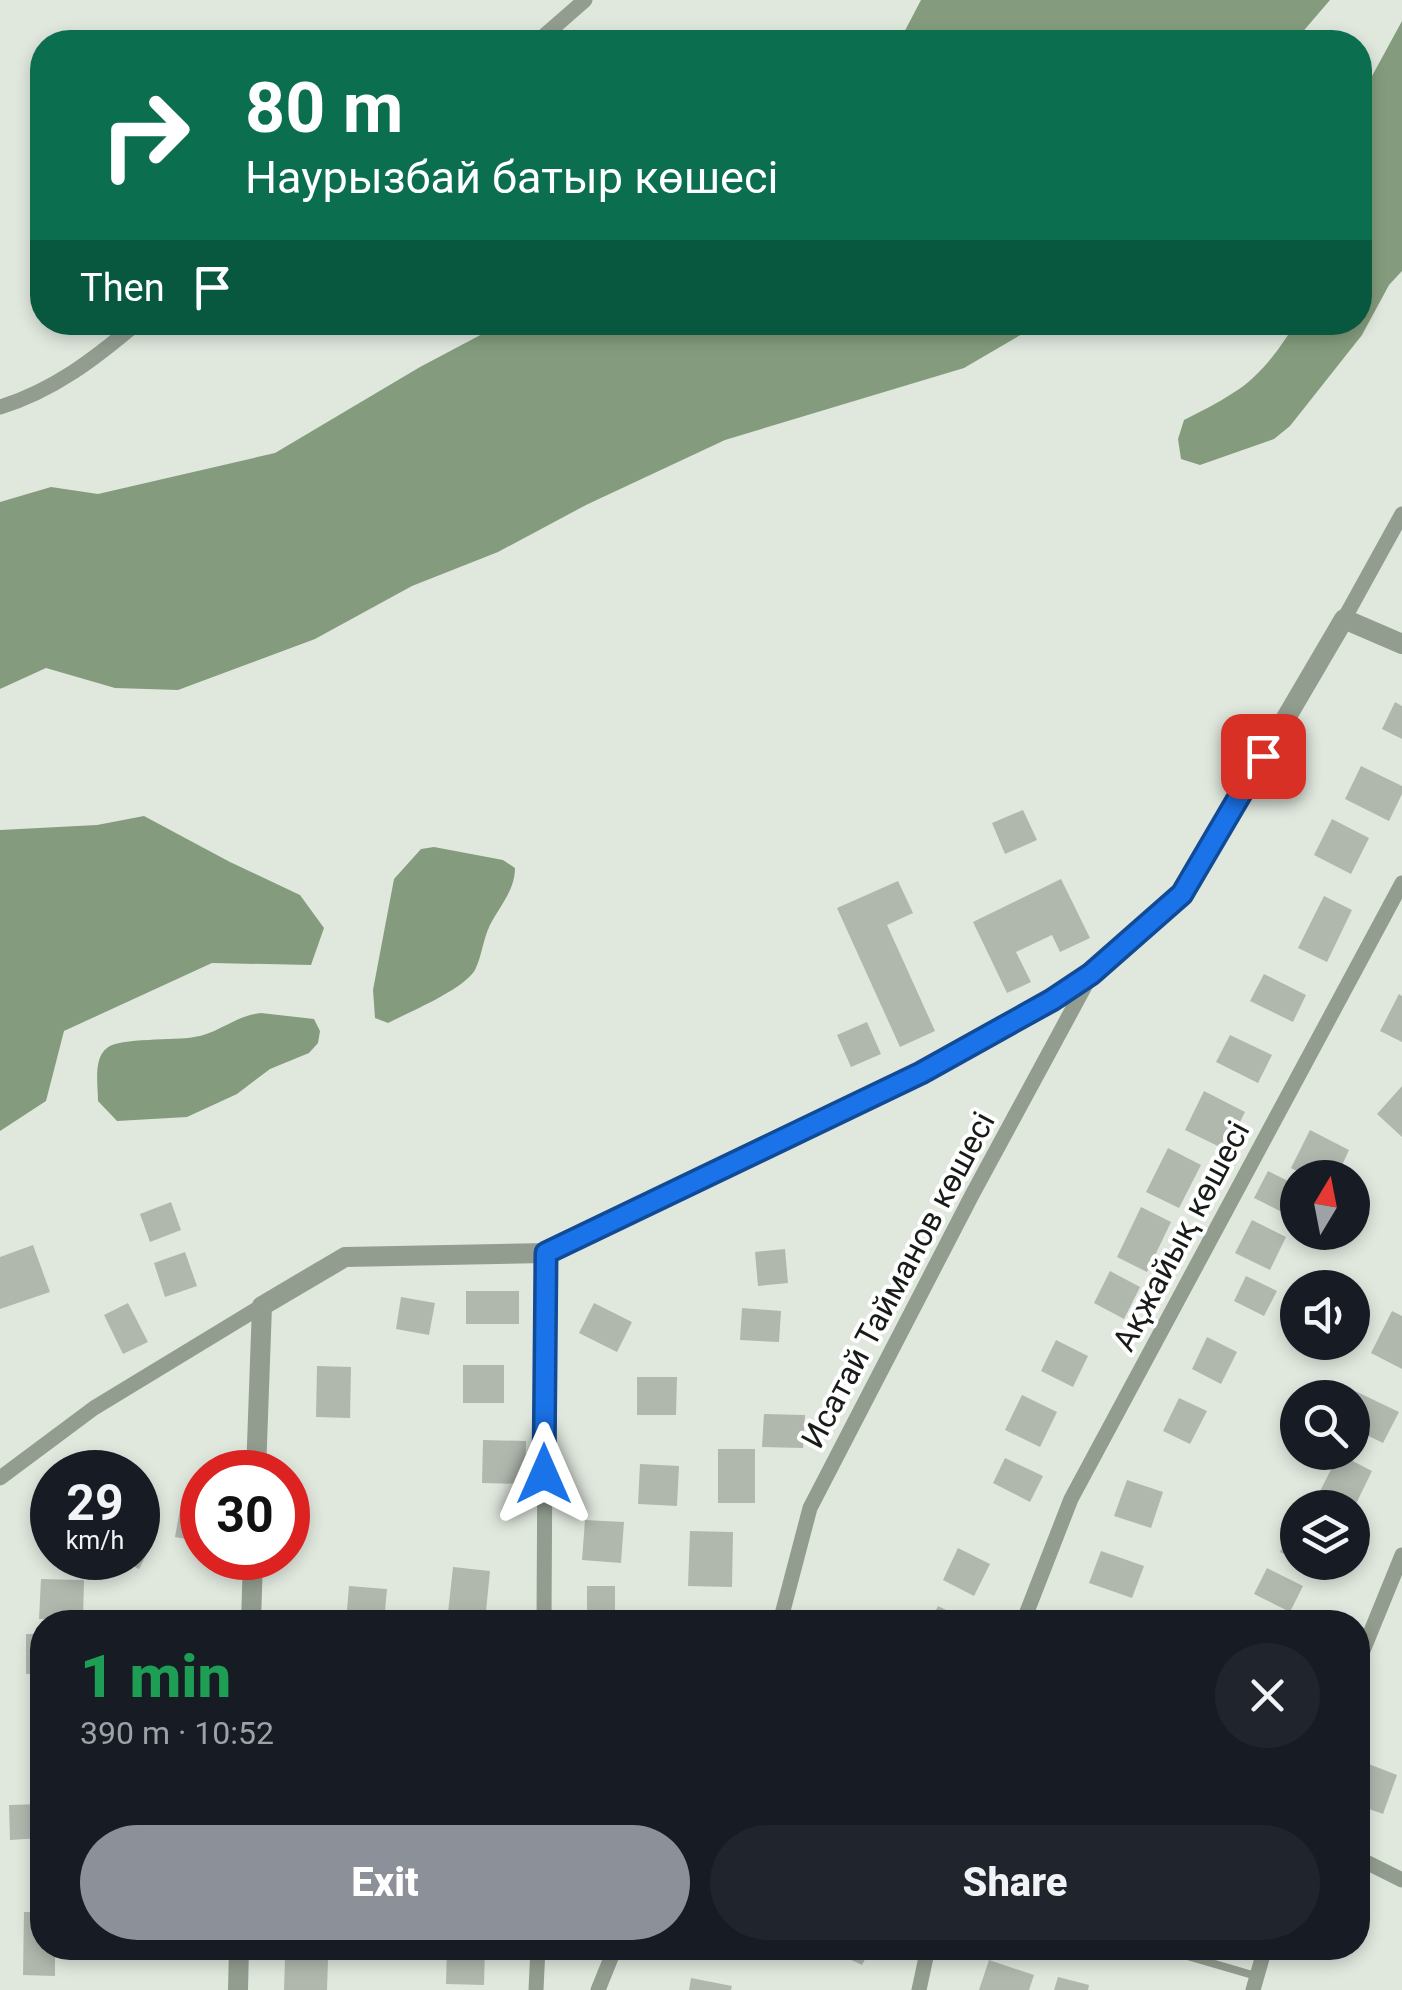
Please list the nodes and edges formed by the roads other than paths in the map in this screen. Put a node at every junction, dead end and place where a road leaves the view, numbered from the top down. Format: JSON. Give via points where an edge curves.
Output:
{"nodes":[{"id":1,"x":585,"y":0,"type":"edge"},
{"id":2,"x":551,"y":30,"type":"edge"},
{"id":3,"x":123,"y":335,"type":"edge"},
{"id":4,"x":0,"y":407,"type":"edge"},
{"id":5,"x":1402,"y":514,"type":"edge"},
{"id":6,"x":1344,"y":619,"type":"junction"},
{"id":7,"x":1402,"y":644,"type":"edge"},
{"id":8,"x":1402,"y":883,"type":"edge"},
{"id":9,"x":1091,"y":974,"type":"junction"},
{"id":10,"x":546,"y":1253,"type":"junction"},
{"id":11,"x":262,"y":1306,"type":"junction"},
{"id":12,"x":257,"y":1450,"type":"edge"},
{"id":13,"x":0,"y":1478,"type":"edge"},
{"id":14,"x":1402,"y":1555,"type":"edge"},
{"id":15,"x":252,"y":1580,"type":"edge"},
{"id":16,"x":251,"y":1610,"type":"edge"},
{"id":17,"x":544,"y":1610,"type":"edge"},
{"id":18,"x":783,"y":1610,"type":"edge"},
{"id":19,"x":1028,"y":1610,"type":"edge"},
{"id":20,"x":1370,"y":1633,"type":"edge"},
{"id":21,"x":1370,"y":1864,"type":"edge"},
{"id":22,"x":1402,"y":1880,"type":"edge"},
{"id":23,"x":239,"y":1960,"type":"edge"},
{"id":24,"x":537,"y":1960,"type":"edge"},
{"id":25,"x":609,"y":1960,"type":"edge"},
{"id":26,"x":926,"y":1960,"type":"edge"},
{"id":27,"x":1193,"y":1960,"type":"edge"},
{"id":28,"x":1255,"y":1983,"type":"edge"},
{"id":29,"x":238,"y":1990,"type":"edge"},
{"id":30,"x":536,"y":1990,"type":"edge"},
{"id":31,"x":598,"y":1990,"type":"edge"},
{"id":32,"x":920,"y":1990,"type":"edge"}],
"edges":[{"from":1,"to":2,"type":"street"},
{"from":3,"to":4,"type":"street","via":[[54,386]]},
{"from":5,"to":6,"type":"street"},
{"from":6,"to":7,"type":"street"},
{"from":6,"to":9,"type":"street","via":[[1182,894]]},
{"from":8,"to":19,"type":"street","name":"Ақжайық көшесі","via":[[1071,1499]]},
{"from":9,"to":10,"type":"street","via":[[921,1073]]},
{"from":9,"to":18,"type":"street","name":"Исатай Тайманов көшесі","via":[[810,1508]]},
{"from":10,"to":11,"type":"street","via":[[345,1257]]},
{"from":10,"to":17,"type":"street"},
{"from":11,"to":12,"type":"street"},
{"from":11,"to":13,"type":"street","via":[[94,1408]]},
{"from":14,"to":20,"type":"street"},
{"from":15,"to":16,"type":"street"},
{"from":21,"to":22,"type":"street"},
{"from":23,"to":29,"type":"street"},
{"from":24,"to":30,"type":"street"},
{"from":25,"to":31,"type":"street"},
{"from":26,"to":32,"type":"street"},
{"from":27,"to":28,"type":"lane"}]}
